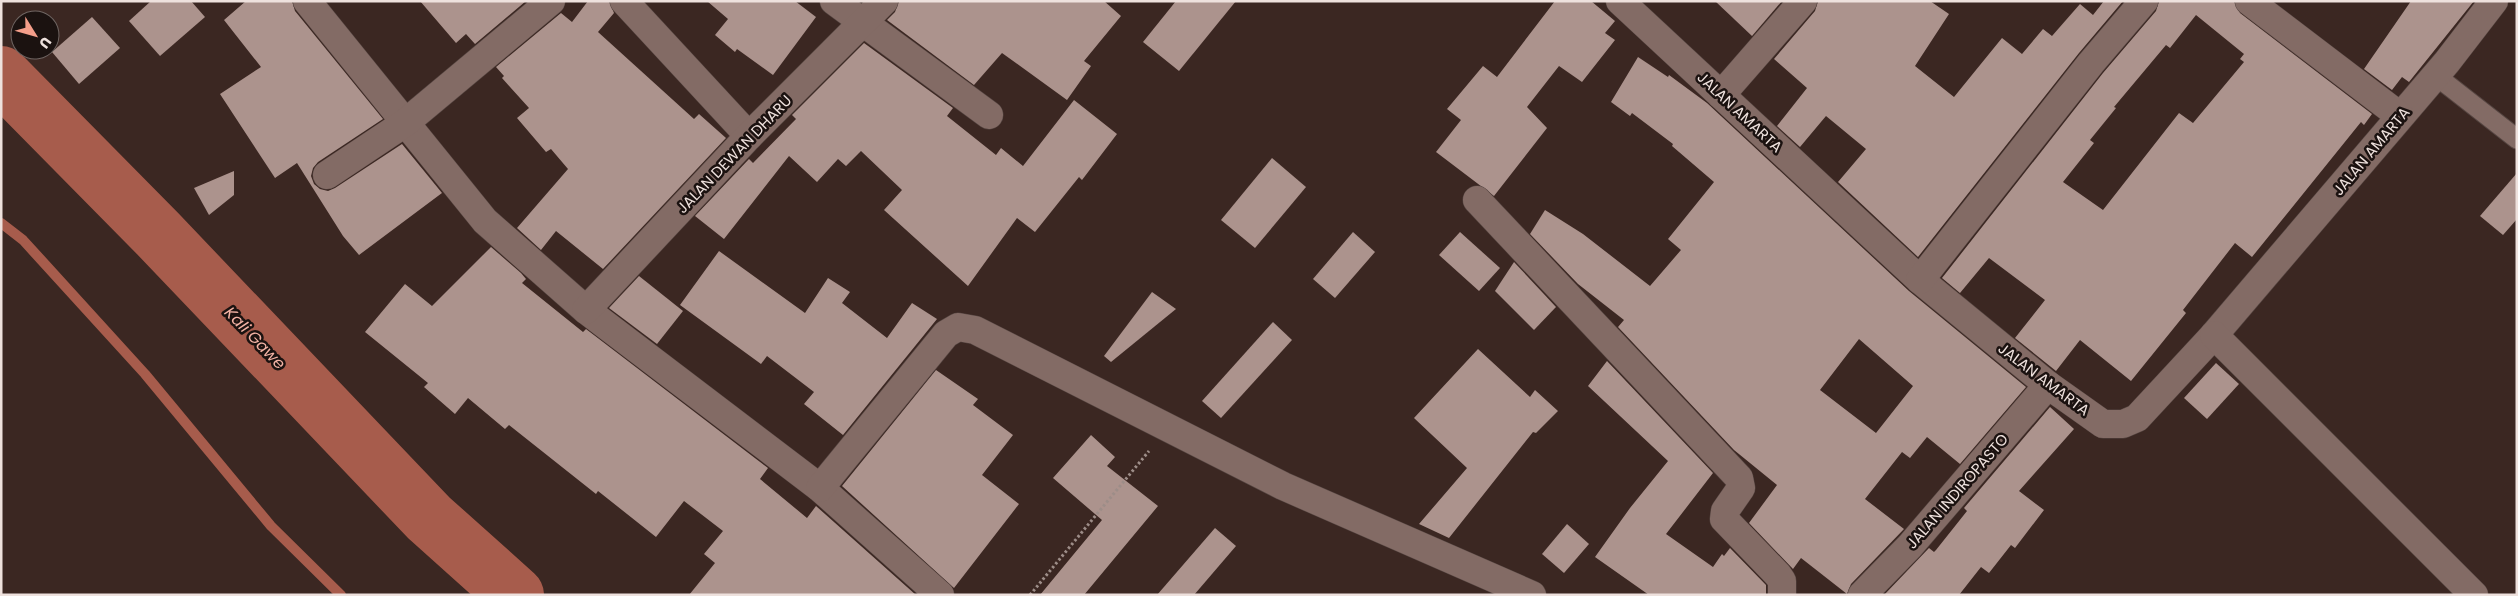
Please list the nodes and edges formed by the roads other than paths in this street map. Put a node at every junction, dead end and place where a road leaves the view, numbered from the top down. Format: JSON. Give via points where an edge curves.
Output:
{"nodes":[{"id":1,"x":307,"y":1,"type":"edge"},
{"id":2,"x":551,"y":1,"type":"edge"},
{"id":3,"x":624,"y":1,"type":"edge"},
{"id":4,"x":834,"y":1,"type":"edge"},
{"id":5,"x":884,"y":1,"type":"edge"},
{"id":6,"x":1803,"y":1,"type":"edge"},
{"id":7,"x":2144,"y":1,"type":"edge"},
{"id":8,"x":2250,"y":1,"type":"edge"},
{"id":9,"x":2494,"y":1,"type":"edge"},
{"id":10,"x":1623,"y":2,"type":"edge"},
{"id":11,"x":863,"y":22,"type":"junction"},
{"id":12,"x":2441,"y":69,"type":"junction"},
{"id":13,"x":1721,"y":95,"type":"junction"},
{"id":14,"x":989,"y":115,"type":"dead end"},
{"id":15,"x":2400,"y":116,"type":"junction"},
{"id":16,"x":405,"y":123,"type":"junction"},
{"id":17,"x":749,"y":136,"type":"junction"},
{"id":18,"x":2517,"y":139,"type":"edge"},
{"id":19,"x":326,"y":175,"type":"dead end"},
{"id":20,"x":1478,"y":200,"type":"dead end"},
{"id":21,"x":1920,"y":280,"type":"junction"},
{"id":22,"x":586,"y":310,"type":"junction"},
{"id":23,"x":2214,"y":335,"type":"junction"},
{"id":24,"x":2048,"y":385,"type":"junction"},
{"id":25,"x":820,"y":488,"type":"junction"},
{"id":26,"x":1514,"y":592,"type":"edge"},
{"id":27,"x":940,"y":595,"type":"edge"},
{"id":28,"x":1782,"y":595,"type":"edge"},
{"id":29,"x":1862,"y":595,"type":"edge"},
{"id":30,"x":2474,"y":595,"type":"edge"}],
"edges":[{"from":1,"to":16,"type":"street"},
{"from":2,"to":16,"type":"street"},
{"from":3,"to":17,"type":"street"},
{"from":4,"to":11,"type":"street"},
{"from":5,"to":11,"type":"street","name":"JALAN DEWAN DHARU"},
{"from":6,"to":13,"type":"street"},
{"from":7,"to":21,"type":"street","via":[[2091,63]]},
{"from":8,"to":15,"type":"street"},
{"from":9,"to":12,"type":"street","name":"JALAN AMARTA"},
{"from":10,"to":13,"type":"street","name":"JALAN AMARTA"},
{"from":11,"to":14,"type":"street"},
{"from":11,"to":17,"type":"street","name":"JALAN DEWAN DHARU"},
{"from":12,"to":15,"type":"street","name":"JALAN AMARTA"},
{"from":12,"to":18,"type":"lane"},
{"from":13,"to":21,"type":"street","name":"JALAN AMARTA"},
{"from":15,"to":23,"type":"street","name":"JALAN AMARTA"},
{"from":16,"to":19,"type":"street"},
{"from":16,"to":22,"type":"street","via":[[485,221]]},
{"from":17,"to":22,"type":"street","name":"JALAN DEWAN DHARU"},
{"from":20,"to":28,"type":"street","via":[[1739,478],[1741,488],[1725,511],[1724,519],[1778,575],[1782,581]]},
{"from":21,"to":24,"type":"street","name":"JALAN AMARTA"},
{"from":22,"to":25,"type":"street"},
{"from":23,"to":24,"type":"street","name":"JALAN AMARTA","via":[[2138,418],[2123,424],[2103,424]]},
{"from":23,"to":30,"type":"street"},
{"from":24,"to":29,"type":"street","name":"JALAN INDIROPASTO","via":[[1910,546]]},
{"from":25,"to":26,"type":"street","via":[[946,334],[958,327],[975,330],[1283,486]]},
{"from":25,"to":27,"type":"street"}]}
